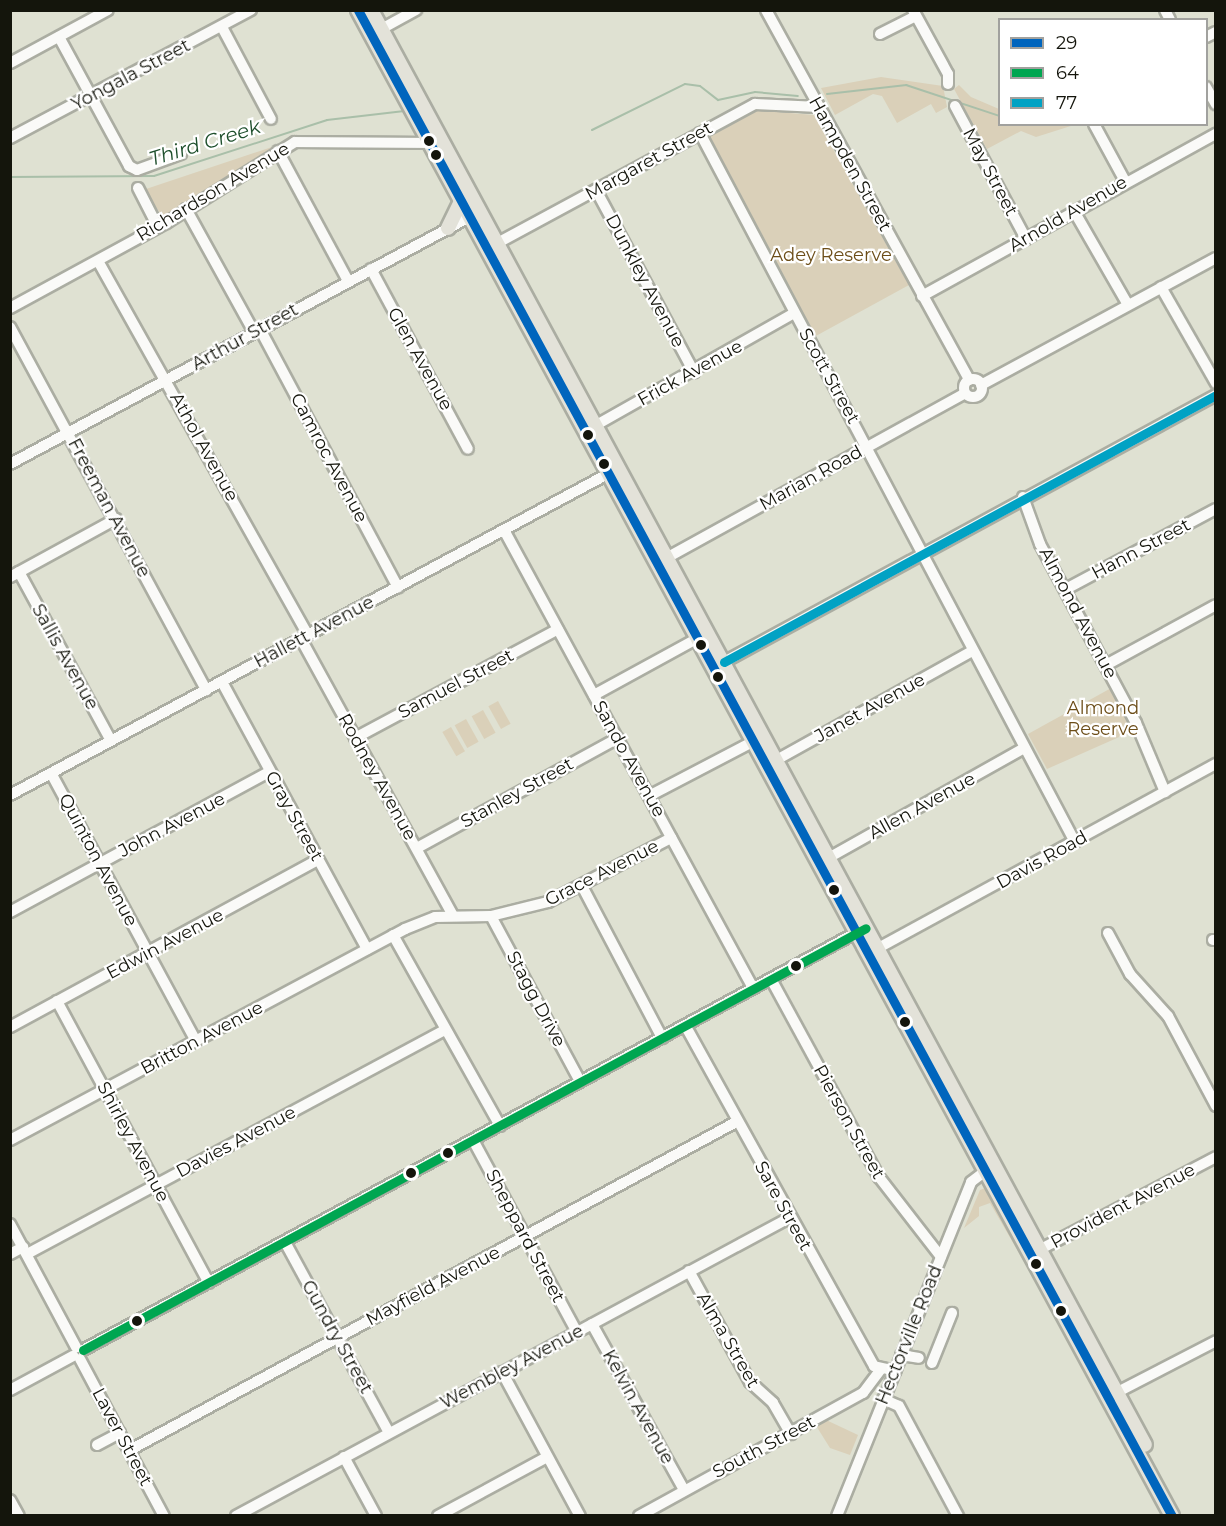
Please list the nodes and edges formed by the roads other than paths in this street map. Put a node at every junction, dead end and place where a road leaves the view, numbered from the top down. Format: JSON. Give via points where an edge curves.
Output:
{"nodes":[{"id":1,"x":251,"y":10,"type":"edge"},
{"id":2,"x":358,"y":10,"type":"edge"},
{"id":3,"x":371,"y":10,"type":"edge"},
{"id":4,"x":416,"y":10,"type":"edge"},
{"id":5,"x":766,"y":10,"type":"edge"},
{"id":6,"x":103,"y":12,"type":"edge"},
{"id":7,"x":914,"y":13,"type":"edge"},
{"id":8,"x":222,"y":27,"type":"junction"},
{"id":9,"x":376,"y":32,"type":"junction"},
{"id":10,"x":880,"y":34,"type":"dead end"},
{"id":11,"x":59,"y":37,"type":"junction"},
{"id":12,"x":10,"y":63,"type":"edge"},
{"id":13,"x":948,"y":84,"type":"dead end"},
{"id":14,"x":91,"y":97,"type":"junction"},
{"id":15,"x":955,"y":106,"type":"dead end"},
{"id":16,"x":819,"y":107,"type":"junction"},
{"id":17,"x":271,"y":118,"type":"dead end"},
{"id":18,"x":1095,"y":126,"type":"edge"},
{"id":19,"x":700,"y":133,"type":"junction"},
{"id":20,"x":1215,"y":134,"type":"edge"},
{"id":21,"x":10,"y":138,"type":"edge"},
{"id":22,"x":430,"y":143,"type":"junction"},
{"id":23,"x":278,"y":152,"type":"junction"},
{"id":24,"x":181,"y":154,"type":"dead end"},
{"id":25,"x":1125,"y":181,"type":"junction"},
{"id":26,"x":138,"y":188,"type":"dead end"},
{"id":27,"x":596,"y":190,"type":"junction"},
{"id":28,"x":460,"y":201,"type":"junction"},
{"id":29,"x":186,"y":209,"type":"junction"},
{"id":30,"x":1074,"y":211,"type":"junction"},
{"id":31,"x":474,"y":214,"type":"junction"},
{"id":32,"x":158,"y":227,"type":"junction"},
{"id":33,"x":448,"y":228,"type":"junction"},
{"id":34,"x":1026,"y":239,"type":"junction"},
{"id":35,"x":492,"y":247,"type":"junction"},
{"id":36,"x":1215,"y":258,"type":"edge"},
{"id":37,"x":98,"y":261,"type":"junction"},
{"id":38,"x":371,"y":269,"type":"junction"},
{"id":39,"x":348,"y":281,"type":"junction"},
{"id":40,"x":1161,"y":287,"type":"junction"},
{"id":41,"x":922,"y":296,"type":"junction"},
{"id":42,"x":1128,"y":305,"type":"junction"},
{"id":43,"x":10,"y":308,"type":"edge"},
{"id":44,"x":794,"y":313,"type":"junction"},
{"id":45,"x":257,"y":331,"type":"junction"},
{"id":46,"x":12,"y":334,"type":"edge"},
{"id":47,"x":694,"y":372,"type":"junction"},
{"id":48,"x":568,"y":376,"type":"junction"},
{"id":49,"x":969,"y":380,"type":"junction"},
{"id":50,"x":163,"y":382,"type":"junction"},
{"id":51,"x":1215,"y":383,"type":"edge"},
{"id":52,"x":981,"y":385,"type":"junction"},
{"id":53,"x":965,"y":393,"type":"junction"},
{"id":54,"x":1215,"y":395,"type":"edge"},
{"id":55,"x":571,"y":407,"type":"junction"},
{"id":56,"x":590,"y":429,"type":"junction"},
{"id":57,"x":69,"y":433,"type":"junction"},
{"id":58,"x":868,"y":447,"type":"junction"},
{"id":59,"x":468,"y":449,"type":"dead end"},
{"id":60,"x":10,"y":464,"type":"edge"},
{"id":61,"x":613,"y":471,"type":"junction"},
{"id":62,"x":1023,"y":497,"type":"junction"},
{"id":63,"x":1215,"y":509,"type":"edge"},
{"id":64,"x":116,"y":519,"type":"junction"},
{"id":65,"x":504,"y":530,"type":"junction"},
{"id":66,"x":926,"y":554,"type":"junction"},
{"id":67,"x":662,"y":561,"type":"junction"},
{"id":68,"x":15,"y":574,"type":"edge"},
{"id":69,"x":398,"y":587,"type":"junction"},
{"id":70,"x":1066,"y":589,"type":"junction"},
{"id":71,"x":1215,"y":605,"type":"edge"},
{"id":72,"x":558,"y":629,"type":"junction"},
{"id":73,"x":304,"y":637,"type":"junction"},
{"id":74,"x":698,"y":638,"type":"junction"},
{"id":75,"x":972,"y":651,"type":"junction"},
{"id":76,"x":724,"y":662,"type":"junction"},
{"id":77,"x":1106,"y":665,"type":"junction"},
{"id":78,"x":222,"y":682,"type":"junction"},
{"id":79,"x":206,"y":690,"type":"junction"},
{"id":80,"x":594,"y":695,"type":"junction"},
{"id":81,"x":355,"y":738,"type":"junction"},
{"id":82,"x":618,"y":738,"type":"junction"},
{"id":83,"x":758,"y":739,"type":"junction"},
{"id":84,"x":111,"y":741,"type":"junction"},
{"id":85,"x":1024,"y":748,"type":"junction"},
{"id":86,"x":772,"y":763,"type":"junction"},
{"id":87,"x":1215,"y":764,"type":"edge"},
{"id":88,"x":269,"y":772,"type":"junction"},
{"id":89,"x":51,"y":773,"type":"junction"},
{"id":90,"x":12,"y":792,"type":"edge"},
{"id":91,"x":1165,"y":792,"type":"junction"},
{"id":92,"x":649,"y":796,"type":"junction"},
{"id":93,"x":671,"y":838,"type":"junction"},
{"id":94,"x":1076,"y":842,"type":"junction"},
{"id":95,"x":417,"y":848,"type":"junction"},
{"id":96,"x":318,"y":860,"type":"junction"},
{"id":97,"x":824,"y":861,"type":"junction"},
{"id":98,"x":100,"y":863,"type":"junction"},
{"id":99,"x":582,"y":886,"type":"junction"},
{"id":100,"x":10,"y":912,"type":"edge"},
{"id":101,"x":453,"y":915,"type":"junction"},
{"id":102,"x":491,"y":916,"type":"junction"},
{"id":103,"x":861,"y":930,"type":"junction"},
{"id":104,"x":1108,"y":933,"type":"dead end"},
{"id":105,"x":393,"y":935,"type":"junction"},
{"id":106,"x":367,"y":949,"type":"junction"},
{"id":107,"x":873,"y":951,"type":"junction"},
{"id":108,"x":148,"y":952,"type":"junction"},
{"id":109,"x":771,"y":979,"type":"junction"},
{"id":110,"x":753,"y":988,"type":"junction"},
{"id":111,"x":57,"y":1001,"type":"junction"},
{"id":112,"x":10,"y":1026,"type":"edge"},
{"id":113,"x":685,"y":1026,"type":"junction"},
{"id":114,"x":445,"y":1030,"type":"junction"},
{"id":115,"x":662,"y":1038,"type":"junction"},
{"id":116,"x":196,"y":1041,"type":"junction"},
{"id":117,"x":580,"y":1081,"type":"junction"},
{"id":118,"x":105,"y":1089,"type":"junction"},
{"id":119,"x":1215,"y":1106,"type":"edge"},
{"id":120,"x":736,"y":1122,"type":"junction"},
{"id":121,"x":500,"y":1126,"type":"junction"},
{"id":122,"x":10,"y":1140,"type":"edge"},
{"id":123,"x":473,"y":1140,"type":"junction"},
{"id":124,"x":1215,"y":1157,"type":"edge"},
{"id":125,"x":989,"y":1167,"type":"junction"},
{"id":126,"x":156,"y":1185,"type":"junction"},
{"id":127,"x":789,"y":1218,"type":"junction"},
{"id":128,"x":10,"y":1224,"type":"edge"},
{"id":129,"x":525,"y":1236,"type":"junction"},
{"id":130,"x":285,"y":1242,"type":"junction"},
{"id":131,"x":25,"y":1251,"type":"junction"},
{"id":132,"x":1036,"y":1252,"type":"junction"},
{"id":133,"x":10,"y":1254,"type":"edge"},
{"id":134,"x":940,"y":1257,"type":"junction"},
{"id":135,"x":689,"y":1271,"type":"junction"},
{"id":136,"x":209,"y":1283,"type":"junction"},
{"id":137,"x":952,"y":1313,"type":"dead end"},
{"id":138,"x":592,"y":1324,"type":"junction"},
{"id":139,"x":577,"y":1332,"type":"junction"},
{"id":140,"x":338,"y":1337,"type":"junction"},
{"id":141,"x":1215,"y":1341,"type":"edge"},
{"id":142,"x":78,"y":1353,"type":"junction"},
{"id":143,"x":932,"y":1363,"type":"dead end"},
{"id":144,"x":881,"y":1369,"type":"junction"},
{"id":145,"x":895,"y":1371,"type":"junction"},
{"id":146,"x":502,"y":1372,"type":"junction"},
{"id":147,"x":10,"y":1390,"type":"edge"},
{"id":148,"x":1113,"y":1395,"type":"junction"},
{"id":149,"x":883,"y":1399,"type":"junction"},
{"id":150,"x":120,"y":1433,"type":"junction"},
{"id":151,"x":389,"y":1433,"type":"junction"},
{"id":152,"x":791,"y":1434,"type":"junction"},
{"id":153,"x":97,"y":1445,"type":"dead end"},
{"id":154,"x":130,"y":1450,"type":"junction"},
{"id":155,"x":344,"y":1457,"type":"junction"},
{"id":156,"x":547,"y":1457,"type":"junction"},
{"id":157,"x":684,"y":1490,"type":"junction"},
{"id":158,"x":10,"y":1500,"type":"edge"},
{"id":159,"x":160,"y":1514,"type":"edge"},
{"id":160,"x":19,"y":1515,"type":"edge"},
{"id":161,"x":236,"y":1515,"type":"edge"},
{"id":162,"x":376,"y":1515,"type":"edge"},
{"id":163,"x":438,"y":1515,"type":"edge"},
{"id":164,"x":579,"y":1515,"type":"edge"},
{"id":165,"x":639,"y":1515,"type":"edge"},
{"id":166,"x":837,"y":1515,"type":"edge"},
{"id":167,"x":958,"y":1515,"type":"edge"},
{"id":168,"x":1172,"y":1515,"type":"edge"},
{"id":169,"x":1183,"y":1515,"type":"edge"}],
"edges":[{"from":1,"to":8,"type":"street","name":"Yongala Street"},
{"from":2,"to":9,"type":"main road"},
{"from":3,"to":9,"type":"main road"},
{"from":4,"to":9,"type":"street"},
{"from":5,"to":16,"type":"street","name":"Hampden Street"},
{"from":6,"to":11,"type":"street"},
{"from":7,"to":10,"type":"street"},
{"from":7,"to":13,"type":"street","via":[[948,74]]},
{"from":8,"to":14,"type":"street","name":"Yongala Street"},
{"from":8,"to":17,"type":"street"},
{"from":9,"to":22,"type":"main road"},
{"from":9,"to":31,"type":"main road"},
{"from":11,"to":12,"type":"street"},
{"from":11,"to":14,"type":"street"},
{"from":14,"to":21,"type":"street","name":"Yongala Street"},
{"from":14,"to":24,"type":"street","via":[[134,170]]},
{"from":15,"to":34,"type":"street","name":"May Street"},
{"from":16,"to":19,"type":"street","name":"Margaret Street","via":[[754,104]]},
{"from":16,"to":41,"type":"street","name":"Hampden Street"},
{"from":18,"to":25,"type":"street"},
{"from":19,"to":27,"type":"street","name":"Margaret Street"},
{"from":19,"to":44,"type":"street","name":"Scott Street"},
{"from":20,"to":25,"type":"street","name":"Arnold Avenue"},
{"from":22,"to":23,"type":"street","name":"Richardson Avenue","via":[[411,147],[304,141]]},
{"from":22,"to":28,"type":"main road"},
{"from":23,"to":29,"type":"street","name":"Richardson Avenue"},
{"from":23,"to":39,"type":"street"},
{"from":25,"to":30,"type":"street","name":"Arnold Avenue"},
{"from":26,"to":32,"type":"street"},
{"from":27,"to":35,"type":"street","name":"Margaret Street"},
{"from":27,"to":47,"type":"street","name":"Dunkley Avenue"},
{"from":28,"to":31,"type":"main road"},
{"from":28,"to":33,"type":"main road"},
{"from":29,"to":32,"type":"street","name":"Richardson Avenue"},
{"from":29,"to":45,"type":"street","name":"Camroc Avenue"},
{"from":30,"to":34,"type":"street","name":"Arnold Avenue"},
{"from":30,"to":42,"type":"street"},
{"from":31,"to":33,"type":"street","name":"Arthur Street"},
{"from":31,"to":35,"type":"main road"},
{"from":32,"to":37,"type":"street","name":"Richardson Avenue"},
{"from":33,"to":38,"type":"street","name":"Arthur Street"},
{"from":34,"to":41,"type":"street","name":"Arnold Avenue"},
{"from":35,"to":48,"type":"main road"},
{"from":35,"to":55,"type":"main road"},
{"from":36,"to":40,"type":"street"},
{"from":37,"to":43,"type":"street","name":"Richardson Avenue"},
{"from":37,"to":50,"type":"street","name":"Athol Avenue"},
{"from":38,"to":39,"type":"street","name":"Arthur Street"},
{"from":38,"to":59,"type":"street","name":"Glen Avenue"},
{"from":39,"to":45,"type":"street","name":"Arthur Street"},
{"from":40,"to":42,"type":"street"},
{"from":40,"to":51,"type":"street"},
{"from":41,"to":49,"type":"street","name":"Hampden Street"},
{"from":42,"to":52,"type":"street"},
{"from":44,"to":47,"type":"street","name":"Frick Avenue"},
{"from":44,"to":58,"type":"street","name":"Scott Street"},
{"from":45,"to":50,"type":"street","name":"Arthur Street"},
{"from":45,"to":69,"type":"street","name":"Camroc Avenue"},
{"from":46,"to":57,"type":"street","name":"Freeman Avenue"},
{"from":47,"to":56,"type":"street","name":"Frick Avenue"},
{"from":48,"to":55,"type":"main road"},
{"from":48,"to":56,"type":"main road"},
{"from":49,"to":52,"type":"street"},
{"from":49,"to":53,"type":"street"},
{"from":50,"to":57,"type":"street","name":"Arthur Street"},
{"from":50,"to":73,"type":"street","name":"Athol Avenue","via":[[171,387]]},
{"from":52,"to":53,"type":"street","name":"Marian Road","via":[[975,397]]},
{"from":53,"to":58,"type":"street","name":"Marian Road"},
{"from":54,"to":62,"type":"street"},
{"from":55,"to":56,"type":"main road"},
{"from":56,"to":61,"type":"main road"},
{"from":57,"to":60,"type":"street","name":"Arthur Street"},
{"from":57,"to":64,"type":"street","name":"Freeman Avenue"},
{"from":58,"to":66,"type":"street","name":"Scott Street"},
{"from":58,"to":67,"type":"street","name":"Marian Road"},
{"from":61,"to":65,"type":"street","name":"Hallett Avenue"},
{"from":61,"to":67,"type":"main road"},
{"from":62,"to":66,"type":"street"},
{"from":62,"to":70,"type":"street","name":"Almond Avenue","via":[[1040,544]]},
{"from":63,"to":70,"type":"street","name":"Hann Street"},
{"from":64,"to":68,"type":"street"},
{"from":64,"to":79,"type":"street","name":"Freeman Avenue"},
{"from":65,"to":69,"type":"street","name":"Hallett Avenue"},
{"from":65,"to":72,"type":"street","name":"Sando Avenue"},
{"from":66,"to":75,"type":"street","name":"Scott Street"},
{"from":66,"to":76,"type":"street"},
{"from":67,"to":74,"type":"main road"},
{"from":67,"to":76,"type":"main road"},
{"from":68,"to":84,"type":"street","name":"Sallis Avenue"},
{"from":69,"to":73,"type":"street","name":"Hallett Avenue"},
{"from":70,"to":77,"type":"street","name":"Almond Avenue"},
{"from":71,"to":77,"type":"street"},
{"from":72,"to":80,"type":"street","name":"Sando Avenue"},
{"from":72,"to":81,"type":"street","name":"Samuel Street"},
{"from":73,"to":78,"type":"street","name":"Hallett Avenue"},
{"from":73,"to":81,"type":"street","name":"Rodney Avenue"},
{"from":74,"to":80,"type":"street"},
{"from":74,"to":83,"type":"main road"},
{"from":75,"to":85,"type":"street","name":"Scott Street"},
{"from":75,"to":86,"type":"street","name":"Janet Avenue"},
{"from":76,"to":83,"type":"main road"},
{"from":77,"to":91,"type":"street","name":"Almond Avenue"},
{"from":78,"to":79,"type":"street","name":"Hallett Avenue"},
{"from":78,"to":88,"type":"street","name":"Gray Street"},
{"from":79,"to":84,"type":"street","name":"Hallett Avenue"},
{"from":80,"to":82,"type":"street","name":"Sando Avenue"},
{"from":81,"to":95,"type":"street","name":"Rodney Avenue"},
{"from":82,"to":92,"type":"street","name":"Sando Avenue"},
{"from":82,"to":95,"type":"street","name":"Stanley Street"},
{"from":83,"to":86,"type":"main road"},
{"from":83,"to":92,"type":"street"},
{"from":84,"to":89,"type":"street","name":"Hallett Avenue"},
{"from":85,"to":94,"type":"street","name":"Scott Street"},
{"from":85,"to":97,"type":"street","name":"Allen Avenue"},
{"from":86,"to":97,"type":"main road"},
{"from":87,"to":91,"type":"street","name":"Davis Road"},
{"from":88,"to":96,"type":"street","name":"Gray Street"},
{"from":88,"to":98,"type":"street","name":"John Avenue"},
{"from":89,"to":90,"type":"street","name":"Hallett Avenue"},
{"from":89,"to":98,"type":"street","name":"Quinton Avenue"},
{"from":91,"to":94,"type":"street","name":"Davis Road"},
{"from":92,"to":93,"type":"street","name":"Sando Avenue"},
{"from":93,"to":99,"type":"street","name":"Grace Avenue"},
{"from":93,"to":110,"type":"street","name":"Sando Avenue"},
{"from":94,"to":107,"type":"street","name":"Davis Road"},
{"from":95,"to":101,"type":"street","name":"Rodney Avenue"},
{"from":96,"to":106,"type":"street","name":"Gray Street"},
{"from":96,"to":108,"type":"street","name":"Edwin Avenue"},
{"from":97,"to":103,"type":"main road"},
{"from":98,"to":100,"type":"street","name":"John Avenue"},
{"from":98,"to":108,"type":"street","name":"Quinton Avenue"},
{"from":99,"to":102,"type":"street","name":"Grace Avenue","via":[[541,904]]},
{"from":99,"to":115,"type":"street"},
{"from":101,"to":102,"type":"street","name":"Grace Avenue"},
{"from":101,"to":105,"type":"street","name":"Grace Avenue"},
{"from":102,"to":117,"type":"street","name":"Stagg Drive"},
{"from":103,"to":107,"type":"main road"},
{"from":103,"to":109,"type":"street"},
{"from":104,"to":119,"type":"street","via":[[1131,974],[1168,1016]]},
{"from":105,"to":106,"type":"street","name":"Britton Avenue"},
{"from":105,"to":114,"type":"street"},
{"from":106,"to":116,"type":"street","name":"Britton Avenue"},
{"from":107,"to":125,"type":"main road"},
{"from":108,"to":111,"type":"street","name":"Edwin Avenue"},
{"from":108,"to":116,"type":"street","name":"Quinton Avenue"},
{"from":109,"to":110,"type":"street"},
{"from":109,"to":134,"type":"street","name":"Pierson Street","via":[[879,1177]]},
{"from":110,"to":113,"type":"street"},
{"from":111,"to":112,"type":"street","name":"Edwin Avenue"},
{"from":111,"to":118,"type":"street","name":"Shirley Avenue"},
{"from":113,"to":115,"type":"street"},
{"from":113,"to":120,"type":"street","name":"Sare Street"},
{"from":114,"to":121,"type":"street"},
{"from":114,"to":126,"type":"street","name":"Davies Avenue"},
{"from":115,"to":117,"type":"street"},
{"from":116,"to":118,"type":"street","name":"Britton Avenue"},
{"from":117,"to":121,"type":"street"},
{"from":118,"to":122,"type":"street","name":"Britton Avenue"},
{"from":118,"to":126,"type":"street","name":"Shirley Avenue"},
{"from":120,"to":127,"type":"street","name":"Sare Street"},
{"from":120,"to":129,"type":"street","name":"Mayfield Avenue"},
{"from":121,"to":123,"type":"street"},
{"from":123,"to":129,"type":"street","name":"Sheppard Street"},
{"from":123,"to":130,"type":"street"},
{"from":124,"to":132,"type":"street","name":"Provident Avenue"},
{"from":125,"to":132,"type":"main road"},
{"from":125,"to":134,"type":"street","name":"Hectorville Road","via":[[971,1182]]},
{"from":126,"to":131,"type":"street","name":"Davies Avenue"},
{"from":126,"to":136,"type":"street","name":"Shirley Avenue"},
{"from":127,"to":135,"type":"street","name":"Wembley Avenue"},
{"from":127,"to":144,"type":"street","name":"Sare Street"},
{"from":128,"to":131,"type":"street","name":"Laver Street"},
{"from":129,"to":139,"type":"street","name":"Sheppard Street"},
{"from":129,"to":140,"type":"street","name":"Mayfield Avenue"},
{"from":130,"to":136,"type":"street"},
{"from":130,"to":140,"type":"street","name":"Gundry Street"},
{"from":131,"to":133,"type":"street","name":"Davies Avenue"},
{"from":131,"to":142,"type":"street","name":"Laver Street"},
{"from":132,"to":148,"type":"main road"},
{"from":134,"to":145,"type":"street","name":"Hectorville Road"},
{"from":135,"to":138,"type":"street","name":"Wembley Avenue"},
{"from":135,"to":152,"type":"street","name":"Alma Street","via":[[750,1382],[773,1403]]},
{"from":136,"to":142,"type":"street"},
{"from":137,"to":143,"type":"street"},
{"from":138,"to":139,"type":"street","name":"Wembley Avenue"},
{"from":138,"to":157,"type":"street","name":"Kelvin Avenue"},
{"from":139,"to":146,"type":"street","name":"Wembley Avenue"},
{"from":140,"to":151,"type":"street","name":"Gundry Street"},
{"from":140,"to":154,"type":"street","name":"Mayfield Avenue"},
{"from":141,"to":148,"type":"street"},
{"from":142,"to":147,"type":"street"},
{"from":142,"to":150,"type":"street","name":"Laver Street"},
{"from":144,"to":145,"type":"street"},
{"from":144,"to":152,"type":"street","name":"South Street","via":[[863,1393]]},
{"from":145,"to":149,"type":"street","name":"Hectorville Road"},
{"from":146,"to":151,"type":"street","name":"Wembley Avenue"},
{"from":146,"to":156,"type":"street"},
{"from":148,"to":168,"type":"main road"},
{"from":148,"to":169,"type":"main road"},
{"from":149,"to":166,"type":"street","name":"Hectorville Road"},
{"from":149,"to":167,"type":"street","via":[[898,1406]]},
{"from":150,"to":153,"type":"street"},
{"from":150,"to":154,"type":"street","name":"Laver Street"},
{"from":151,"to":155,"type":"street","name":"Wembley Avenue"},
{"from":152,"to":157,"type":"street","name":"South Street"},
{"from":154,"to":159,"type":"street","name":"Laver Street"},
{"from":155,"to":161,"type":"street","name":"Wembley Avenue"},
{"from":155,"to":162,"type":"street"},
{"from":156,"to":163,"type":"street"},
{"from":156,"to":164,"type":"street"},
{"from":157,"to":165,"type":"street","name":"South Street"},
{"from":158,"to":160,"type":"street"}]}
